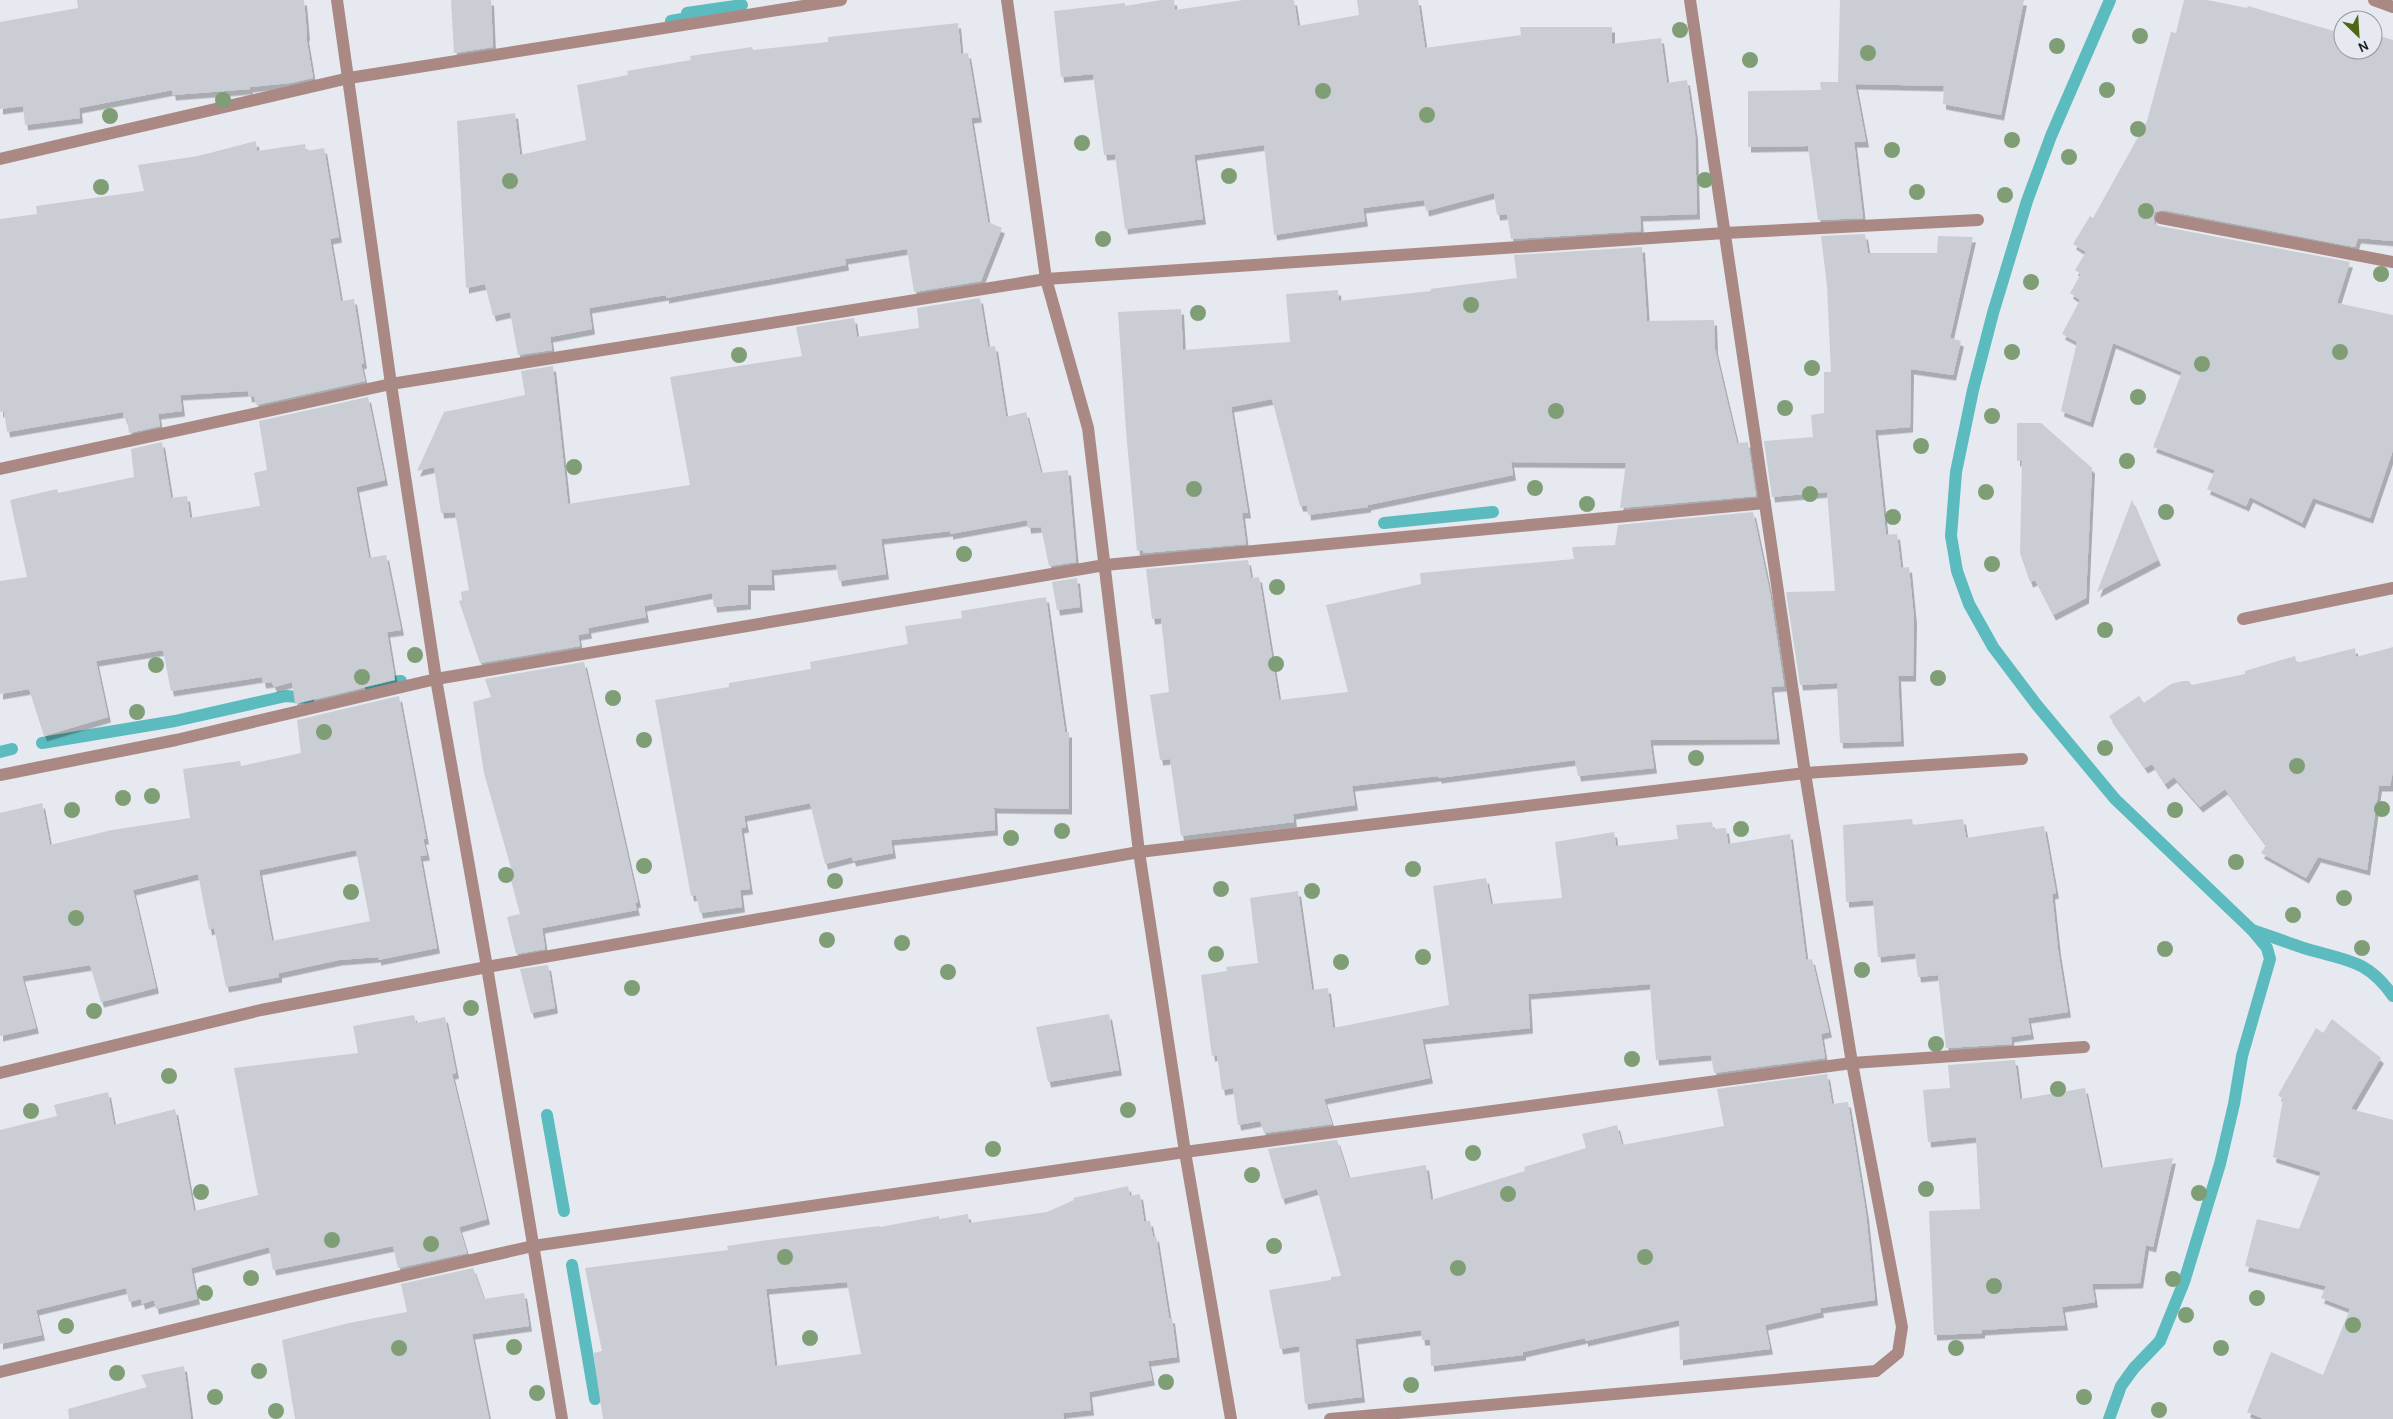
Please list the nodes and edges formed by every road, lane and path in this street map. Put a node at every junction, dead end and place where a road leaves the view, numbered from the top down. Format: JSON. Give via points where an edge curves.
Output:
{"nodes":[{"id":1,"x":337,"y":0,"type":"edge"},
{"id":2,"x":841,"y":0,"type":"edge"},
{"id":3,"x":1007,"y":0,"type":"edge"},
{"id":4,"x":1690,"y":0,"type":"edge"},
{"id":5,"x":2374,"y":0,"type":"edge"},
{"id":6,"x":2393,"y":7,"type":"edge"},
{"id":7,"x":349,"y":78,"type":"junction"},
{"id":8,"x":0,"y":158,"type":"edge"},
{"id":9,"x":2161,"y":218,"type":"dead end"},
{"id":10,"x":1978,"y":220,"type":"dead end"},
{"id":11,"x":1725,"y":233,"type":"junction"},
{"id":12,"x":2393,"y":262,"type":"edge"},
{"id":13,"x":1046,"y":279,"type":"junction"},
{"id":14,"x":390,"y":384,"type":"junction"},
{"id":15,"x":0,"y":470,"type":"edge"},
{"id":16,"x":1765,"y":504,"type":"junction"},
{"id":17,"x":1105,"y":564,"type":"junction"},
{"id":18,"x":2393,"y":588,"type":"edge"},
{"id":19,"x":2244,"y":619,"type":"dead end"},
{"id":20,"x":436,"y":679,"type":"junction"},
{"id":21,"x":2022,"y":759,"type":"dead end"},
{"id":22,"x":1805,"y":773,"type":"junction"},
{"id":23,"x":0,"y":775,"type":"edge"},
{"id":24,"x":1139,"y":852,"type":"junction"},
{"id":25,"x":487,"y":967,"type":"junction"},
{"id":26,"x":2084,"y":1047,"type":"dead end"},
{"id":27,"x":1852,"y":1063,"type":"junction"},
{"id":28,"x":0,"y":1073,"type":"edge"},
{"id":29,"x":1185,"y":1152,"type":"junction"},
{"id":30,"x":533,"y":1246,"type":"junction"},
{"id":31,"x":0,"y":1372,"type":"edge"},
{"id":32,"x":562,"y":1419,"type":"edge"},
{"id":33,"x":1232,"y":1419,"type":"edge"},
{"id":34,"x":1330,"y":1419,"type":"edge"}],
"edges":[{"from":1,"to":7,"type":"street"},
{"from":2,"to":7,"type":"street"},
{"from":3,"to":13,"type":"street"},
{"from":4,"to":11,"type":"street"},
{"from":5,"to":6,"type":"street"},
{"from":7,"to":8,"type":"street"},
{"from":7,"to":14,"type":"street"},
{"from":9,"to":12,"type":"street"},
{"from":10,"to":11,"type":"street"},
{"from":11,"to":13,"type":"street"},
{"from":11,"to":16,"type":"street"},
{"from":13,"to":14,"type":"street"},
{"from":13,"to":17,"type":"street","via":[[1088,428]]},
{"from":14,"to":15,"type":"street"},
{"from":14,"to":20,"type":"street"},
{"from":16,"to":17,"type":"street"},
{"from":16,"to":22,"type":"street"},
{"from":17,"to":20,"type":"street"},
{"from":17,"to":24,"type":"street"},
{"from":18,"to":19,"type":"street"},
{"from":20,"to":23,"type":"street","via":[[176,740]]},
{"from":20,"to":25,"type":"street"},
{"from":21,"to":22,"type":"street"},
{"from":22,"to":24,"type":"street"},
{"from":22,"to":27,"type":"street"},
{"from":24,"to":25,"type":"street"},
{"from":24,"to":29,"type":"street"},
{"from":25,"to":28,"type":"street","via":[[261,1010]]},
{"from":25,"to":30,"type":"street"},
{"from":26,"to":27,"type":"street"},
{"from":27,"to":29,"type":"street"},
{"from":27,"to":34,"type":"street","via":[[1902,1327],[1898,1353],[1876,1371]]},
{"from":29,"to":30,"type":"street"},
{"from":29,"to":33,"type":"street"},
{"from":30,"to":31,"type":"street"},
{"from":30,"to":32,"type":"street"}]}
